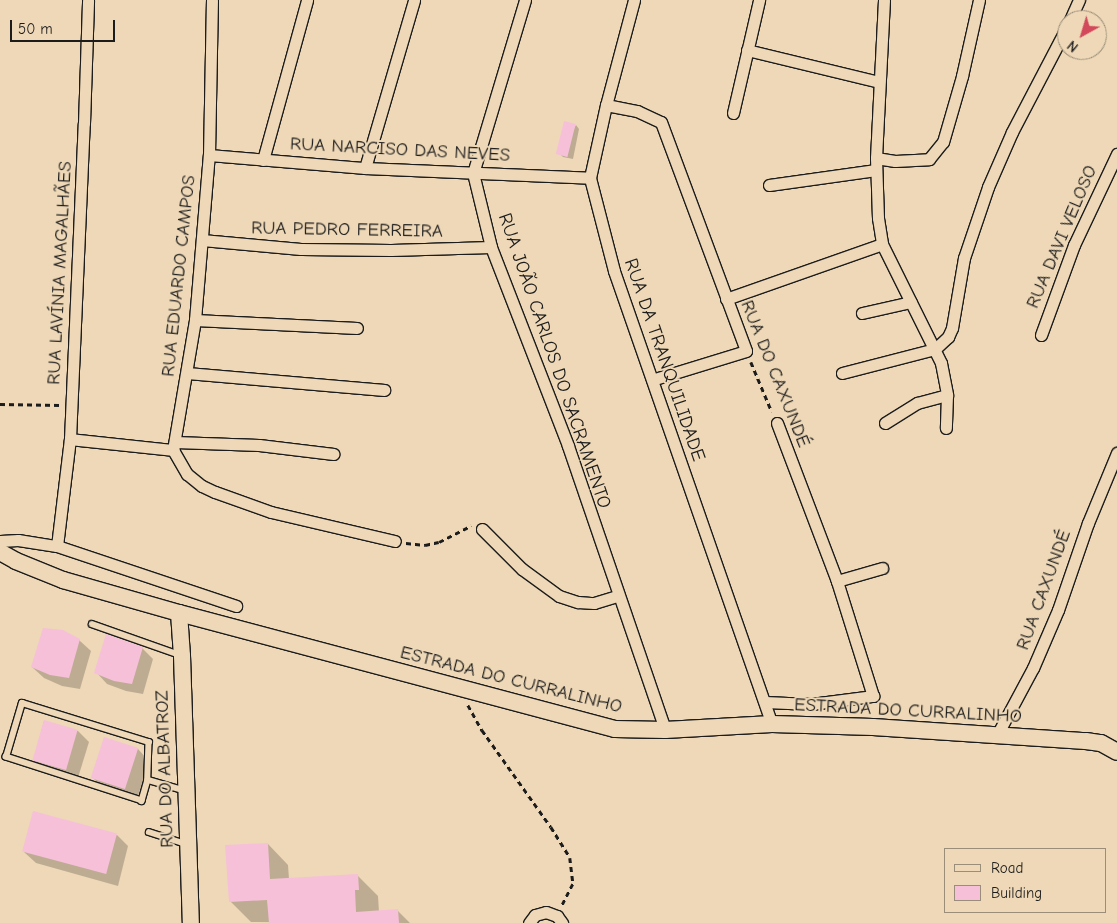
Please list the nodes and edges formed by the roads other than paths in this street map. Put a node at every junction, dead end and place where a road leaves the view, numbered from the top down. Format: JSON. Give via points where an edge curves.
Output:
{"nodes":[{"id":1,"x":88,"y":0,"type":"edge"},
{"id":2,"x":212,"y":0,"type":"edge"},
{"id":3,"x":414,"y":0,"type":"edge"},
{"id":4,"x":525,"y":0,"type":"edge"},
{"id":5,"x":634,"y":0,"type":"edge"},
{"id":6,"x":759,"y":0,"type":"edge"},
{"id":7,"x":884,"y":0,"type":"edge"},
{"id":8,"x":979,"y":0,"type":"edge"},
{"id":9,"x":306,"y":1,"type":"edge"},
{"id":10,"x":1057,"y":47,"type":"edge"},
{"id":11,"x":747,"y":50,"type":"junction"},
{"id":12,"x":879,"y":82,"type":"junction"},
{"id":13,"x":606,"y":105,"type":"junction"},
{"id":14,"x":733,"y":113,"type":"dead end"},
{"id":15,"x":1117,"y":154,"type":"edge"},
{"id":16,"x":209,"y":155,"type":"junction"},
{"id":17,"x":263,"y":160,"type":"junction"},
{"id":18,"x":876,"y":164,"type":"junction"},
{"id":19,"x":365,"y":168,"type":"junction"},
{"id":20,"x":473,"y":173,"type":"junction"},
{"id":21,"x":590,"y":178,"type":"junction"},
{"id":22,"x":769,"y":185,"type":"dead end"},
{"id":23,"x":202,"y":240,"type":"junction"},
{"id":24,"x":882,"y":244,"type":"junction"},
{"id":25,"x":491,"y":247,"type":"junction"},
{"id":26,"x":726,"y":299,"type":"junction"},
{"id":27,"x":911,"y":302,"type":"junction"},
{"id":28,"x":862,"y":313,"type":"dead end"},
{"id":29,"x":195,"y":320,"type":"junction"},
{"id":30,"x":357,"y":328,"type":"dead end"},
{"id":31,"x":1041,"y":335,"type":"dead end"},
{"id":32,"x":935,"y":349,"type":"junction"},
{"id":33,"x":842,"y":373,"type":"dead end"},
{"id":34,"x":188,"y":374,"type":"junction"},
{"id":35,"x":652,"y":380,"type":"junction"},
{"id":36,"x":384,"y":390,"type":"dead end"},
{"id":37,"x":947,"y":395,"type":"junction"},
{"id":38,"x":777,"y":423,"type":"road end"},
{"id":39,"x":885,"y":423,"type":"dead end"},
{"id":40,"x":946,"y":428,"type":"dead end"},
{"id":41,"x":70,"y":439,"type":"junction"},
{"id":42,"x":174,"y":446,"type":"junction"},
{"id":43,"x":1117,"y":453,"type":"edge"},
{"id":44,"x":333,"y":454,"type":"dead end"},
{"id":45,"x":482,"y":529,"type":"road end"},
{"id":46,"x":0,"y":541,"type":"edge"},
{"id":47,"x":395,"y":542,"type":"road end"},
{"id":48,"x":57,"y":546,"type":"junction"},
{"id":49,"x":0,"y":552,"type":"edge"},
{"id":50,"x":882,"y":568,"type":"dead end"},
{"id":51,"x":838,"y":581,"type":"junction"},
{"id":52,"x":617,"y":596,"type":"junction"},
{"id":53,"x":236,"y":606,"type":"dead end"},
{"id":54,"x":178,"y":613,"type":"junction"},
{"id":55,"x":92,"y":624,"type":"dead end"},
{"id":56,"x":182,"y":656,"type":"junction"},
{"id":57,"x":765,"y":702,"type":"junction"},
{"id":58,"x":772,"y":724,"type":"junction"},
{"id":59,"x":665,"y":730,"type":"junction"},
{"id":60,"x":997,"y":735,"type":"junction"},
{"id":61,"x":1117,"y":752,"type":"edge"},
{"id":62,"x":148,"y":780,"type":"junction"},
{"id":63,"x":185,"y":791,"type":"junction"},
{"id":64,"x":149,"y":832,"type":"dead end"},
{"id":65,"x":187,"y":844,"type":"junction"},
{"id":66,"x":559,"y":920,"type":"edge"},
{"id":67,"x":191,"y":923,"type":"edge"},
{"id":68,"x":529,"y":923,"type":"edge"}],
"edges":[{"from":1,"to":41,"type":"street","name":"RUA LAVÍNIA MAGALHÃES"},
{"from":2,"to":16,"type":"street","name":"RUA EDUARDO CAMPOS"},
{"from":3,"to":19,"type":"street"},
{"from":4,"to":20,"type":"street"},
{"from":5,"to":13,"type":"street","name":"RUA DA TRANQUILIDADE"},
{"from":6,"to":11,"type":"street"},
{"from":7,"to":12,"type":"street"},
{"from":8,"to":18,"type":"street","via":[[943,142],[929,158]]},
{"from":9,"to":17,"type":"street"},
{"from":10,"to":32,"type":"street","via":[[997,164],[964,258],[952,328],[948,338]]},
{"from":11,"to":12,"type":"street"},
{"from":11,"to":14,"type":"street"},
{"from":12,"to":18,"type":"street"},
{"from":13,"to":21,"type":"street","name":"RUA DA TRANQUILIDADE"},
{"from":13,"to":26,"type":"street","name":"RUA DO CAXUNDÉ","via":[[661,122]]},
{"from":15,"to":31,"type":"street","name":"RUA DAVI VELOSO","via":[[1074,245]]},
{"from":16,"to":17,"type":"street","name":"RUA NARCISO DAS NEVES"},
{"from":16,"to":23,"type":"street","name":"RUA EDUARDO CAMPOS"},
{"from":17,"to":19,"type":"street","name":"RUA NARCISO DAS NEVES"},
{"from":18,"to":22,"type":"street"},
{"from":18,"to":24,"type":"street"},
{"from":19,"to":20,"type":"street","name":"RUA NARCISO DAS NEVES"},
{"from":20,"to":21,"type":"street","name":"RUA NARCISO DAS NEVES"},
{"from":20,"to":25,"type":"street","name":"RUA JOÃO CARLOS DO SACRAMENTO"},
{"from":21,"to":35,"type":"street","name":"RUA DA TRANQUILIDADE","via":[[614,271]]},
{"from":23,"to":25,"type":"street","name":"RUA PEDRO FERREIRA","via":[[309,249]]},
{"from":23,"to":29,"type":"street","name":"RUA EDUARDO CAMPOS"},
{"from":24,"to":26,"type":"street"},
{"from":24,"to":27,"type":"street"},
{"from":25,"to":52,"type":"street","name":"RUA JOÃO CARLOS DO SACRAMENTO","via":[[568,446]]},
{"from":26,"to":35,"type":"street","name":"RUA DO CAXUNDÉ","via":[[746,351]]},
{"from":27,"to":28,"type":"street"},
{"from":27,"to":32,"type":"street"},
{"from":29,"to":30,"type":"street"},
{"from":29,"to":34,"type":"street","name":"RUA EDUARDO CAMPOS"},
{"from":32,"to":33,"type":"street"},
{"from":32,"to":37,"type":"street","via":[[941,362]]},
{"from":34,"to":36,"type":"street"},
{"from":34,"to":42,"type":"street","name":"RUA EDUARDO CAMPOS"},
{"from":35,"to":57,"type":"street","name":"RUA DA TRANQUILIDADE"},
{"from":37,"to":39,"type":"street","via":[[917,404]]},
{"from":37,"to":40,"type":"street"},
{"from":38,"to":51,"type":"street","name":"RUA DO CAXUNDÉ"},
{"from":41,"to":42,"type":"street"},
{"from":41,"to":48,"type":"street","name":"RUA LAVÍNIA MAGALHÃES"},
{"from":42,"to":44,"type":"street","via":[[259,445]]},
{"from":42,"to":47,"type":"street","via":[[187,474],[215,492],[271,512]]},
{"from":43,"to":60,"type":"street","name":"RUA CAXUNDÉ","via":[[1088,523],[1058,610],[1033,668]]},
{"from":45,"to":52,"type":"street","via":[[522,569],[560,596],[594,603]]},
{"from":46,"to":48,"type":"street","via":[[18,540]]},
{"from":48,"to":53,"type":"street"},
{"from":49,"to":54,"type":"street","name":"ESTRADA DO CURRALINHO","via":[[63,580]]},
{"from":50,"to":51,"type":"street"},
{"from":51,"to":57,"type":"street","name":"RUA DO CAXUNDÉ","via":[[873,696],[811,704]]},
{"from":52,"to":59,"type":"street","name":"RUA JOÃO CARLOS DO SACRAMENTO"},
{"from":54,"to":56,"type":"street","name":"RUA DO ALBATROZ"},
{"from":54,"to":59,"type":"street","name":"ESTRADA DO CURRALINHO","via":[[615,730]]},
{"from":55,"to":56,"type":"lane"},
{"from":56,"to":63,"type":"street","name":"RUA DO ALBATROZ"},
{"from":57,"to":58,"type":"street","name":"RUA DA TRANQUILIDADE"},
{"from":58,"to":59,"type":"street","name":"ESTRADA DO CURRALINHO"},
{"from":58,"to":60,"type":"street","name":"ESTRADA DO CURRALINHO"},
{"from":60,"to":61,"type":"street","name":"ESTRADA DO CURRALINHO","via":[[1101,743]]},
{"from":62,"to":62,"type":"lane","via":[[150,742],[22,702],[6,757],[142,801]]},
{"from":62,"to":63,"type":"lane"},
{"from":63,"to":65,"type":"street","name":"RUA DO ALBATROZ"},
{"from":64,"to":65,"type":"lane"},
{"from":65,"to":67,"type":"street","name":"RUA DO ALBATROZ"},
{"from":66,"to":68,"type":"street","via":[[546,912],[535,915]]}]}
